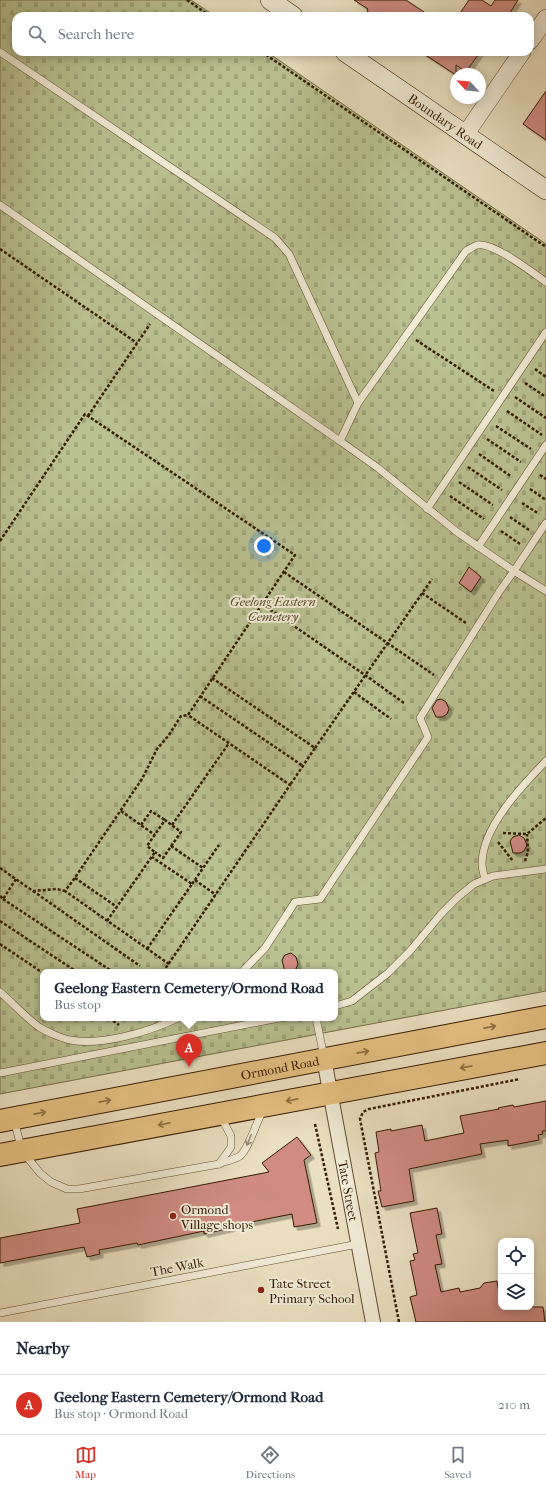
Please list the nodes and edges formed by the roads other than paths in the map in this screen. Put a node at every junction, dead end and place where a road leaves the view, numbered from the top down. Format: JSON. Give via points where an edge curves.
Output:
{"nodes":[{"id":1,"x":270,"y":0,"type":"edge"},
{"id":2,"x":287,"y":12,"type":"edge"},
{"id":3,"x":546,"y":18,"type":"edge"},
{"id":4,"x":534,"y":35,"type":"edge"},
{"id":5,"x":0,"y":52,"type":"edge"},
{"id":6,"x":351,"y":56,"type":"edge"},
{"id":7,"x":519,"y":56,"type":"edge"},
{"id":8,"x":465,"y":134,"type":"junction"},
{"id":9,"x":546,"y":190,"type":"edge"},
{"id":10,"x":0,"y":205,"type":"edge"},
{"id":11,"x":546,"y":282,"type":"edge"},
{"id":12,"x":546,"y":332,"type":"edge"},
{"id":13,"x":358,"y":403,"type":"junction"},
{"id":14,"x":340,"y":441,"type":"junction"},
{"id":15,"x":546,"y":445,"type":"edge"},
{"id":16,"x":427,"y":509,"type":"junction"},
{"id":17,"x":546,"y":523,"type":"edge"},
{"id":18,"x":478,"y":547,"type":"junction"},
{"id":19,"x":514,"y":571,"type":"junction"},
{"id":20,"x":546,"y":591,"type":"edge"},
{"id":21,"x":546,"y":761,"type":"edge"},
{"id":22,"x":546,"y":869,"type":"edge"},
{"id":23,"x":485,"y":880,"type":"junction"},
{"id":24,"x":245,"y":969,"type":"edge"},
{"id":25,"x":0,"y":992,"type":"edge"},
{"id":26,"x":338,"y":1005,"type":"edge"},
{"id":27,"x":546,"y":1017,"type":"edge"},
{"id":28,"x":170,"y":1021,"type":"edge"},
{"id":29,"x":264,"y":1021,"type":"edge"},
{"id":30,"x":317,"y":1021,"type":"edge"},
{"id":31,"x":546,"y":1053,"type":"edge"},
{"id":32,"x":324,"y":1059,"type":"junction"},
{"id":33,"x":0,"y":1073,"type":"edge"},
{"id":34,"x":330,"y":1092,"type":"junction"},
{"id":35,"x":266,"y":1105,"type":"junction"},
{"id":36,"x":219,"y":1113,"type":"junction"},
{"id":37,"x":7,"y":1119,"type":"edge"},
{"id":38,"x":22,"y":1151,"type":"junction"},
{"id":39,"x":0,"y":1155,"type":"edge"},
{"id":40,"x":219,"y":1164,"type":"junction"},
{"id":41,"x":358,"y":1244,"type":"junction"},
{"id":42,"x":0,"y":1313,"type":"edge"},
{"id":43,"x":373,"y":1322,"type":"edge"}],
"edges":[{"from":1,"to":2,"type":"main road"},
{"from":3,"to":4,"type":"street"},
{"from":5,"to":13,"type":"lane","via":[[275,238],[289,254]]},
{"from":6,"to":8,"type":"main road","name":"Boundary Road"},
{"from":7,"to":8,"type":"street"},
{"from":8,"to":9,"type":"main road","name":"Boundary Road"},
{"from":10,"to":14,"type":"lane"},
{"from":11,"to":13,"type":"lane","via":[[489,246],[478,244],[466,251]]},
{"from":12,"to":16,"type":"lane"},
{"from":13,"to":14,"type":"lane"},
{"from":14,"to":16,"type":"lane","via":[[378,468]]},
{"from":15,"to":18,"type":"lane"},
{"from":16,"to":18,"type":"lane"},
{"from":17,"to":19,"type":"lane"},
{"from":18,"to":19,"type":"lane"},
{"from":19,"to":20,"type":"lane"},
{"from":19,"to":24,"type":"lane","via":[[420,718],[428,738],[320,899],[295,902],[265,948]]},
{"from":21,"to":23,"type":"lane","via":[[526,780],[505,807],[491,833],[485,846],[482,864]]},
{"from":22,"to":23,"type":"lane","via":[[493,876]]},
{"from":23,"to":26,"type":"lane","via":[[474,884],[458,897],[388,973],[352,1001]]},
{"from":25,"to":28,"type":"lane","via":[[40,1027],[68,1040],[84,1042],[113,1039]]},
{"from":32,"to":27,"type":"highway","name":"Ormond Road","one_way":true},
{"from":29,"to":33,"type":"lane"},
{"from":30,"to":32,"type":"lane"},
{"from":31,"to":34,"type":"highway","one_way":true},
{"from":32,"to":34,"type":"street","name":"Tate Street"},
{"from":37,"to":32,"type":"highway","name":"Ormond Road","one_way":true},
{"from":34,"to":35,"type":"highway","one_way":true},
{"from":34,"to":41,"type":"street","name":"Tate Street"},
{"from":35,"to":36,"type":"highway"},
{"from":35,"to":40,"type":"lane","name":"Ormond Road","one_way":true,"via":[[256,1122],[248,1145],[240,1156]]},
{"from":36,"to":38,"type":"highway","one_way":true},
{"from":36,"to":40,"type":"lane","via":[[231,1136],[232,1147]]},
{"from":37,"to":38,"type":"lane","name":"Ormond Road"},
{"from":38,"to":39,"type":"highway"},
{"from":38,"to":40,"type":"lane","name":"Ormond Road","via":[[40,1173],[52,1182],[67,1189],[79,1190]]},
{"from":41,"to":42,"type":"lane","name":"The Walk"},
{"from":41,"to":43,"type":"street","name":"Tate Street"}]}
